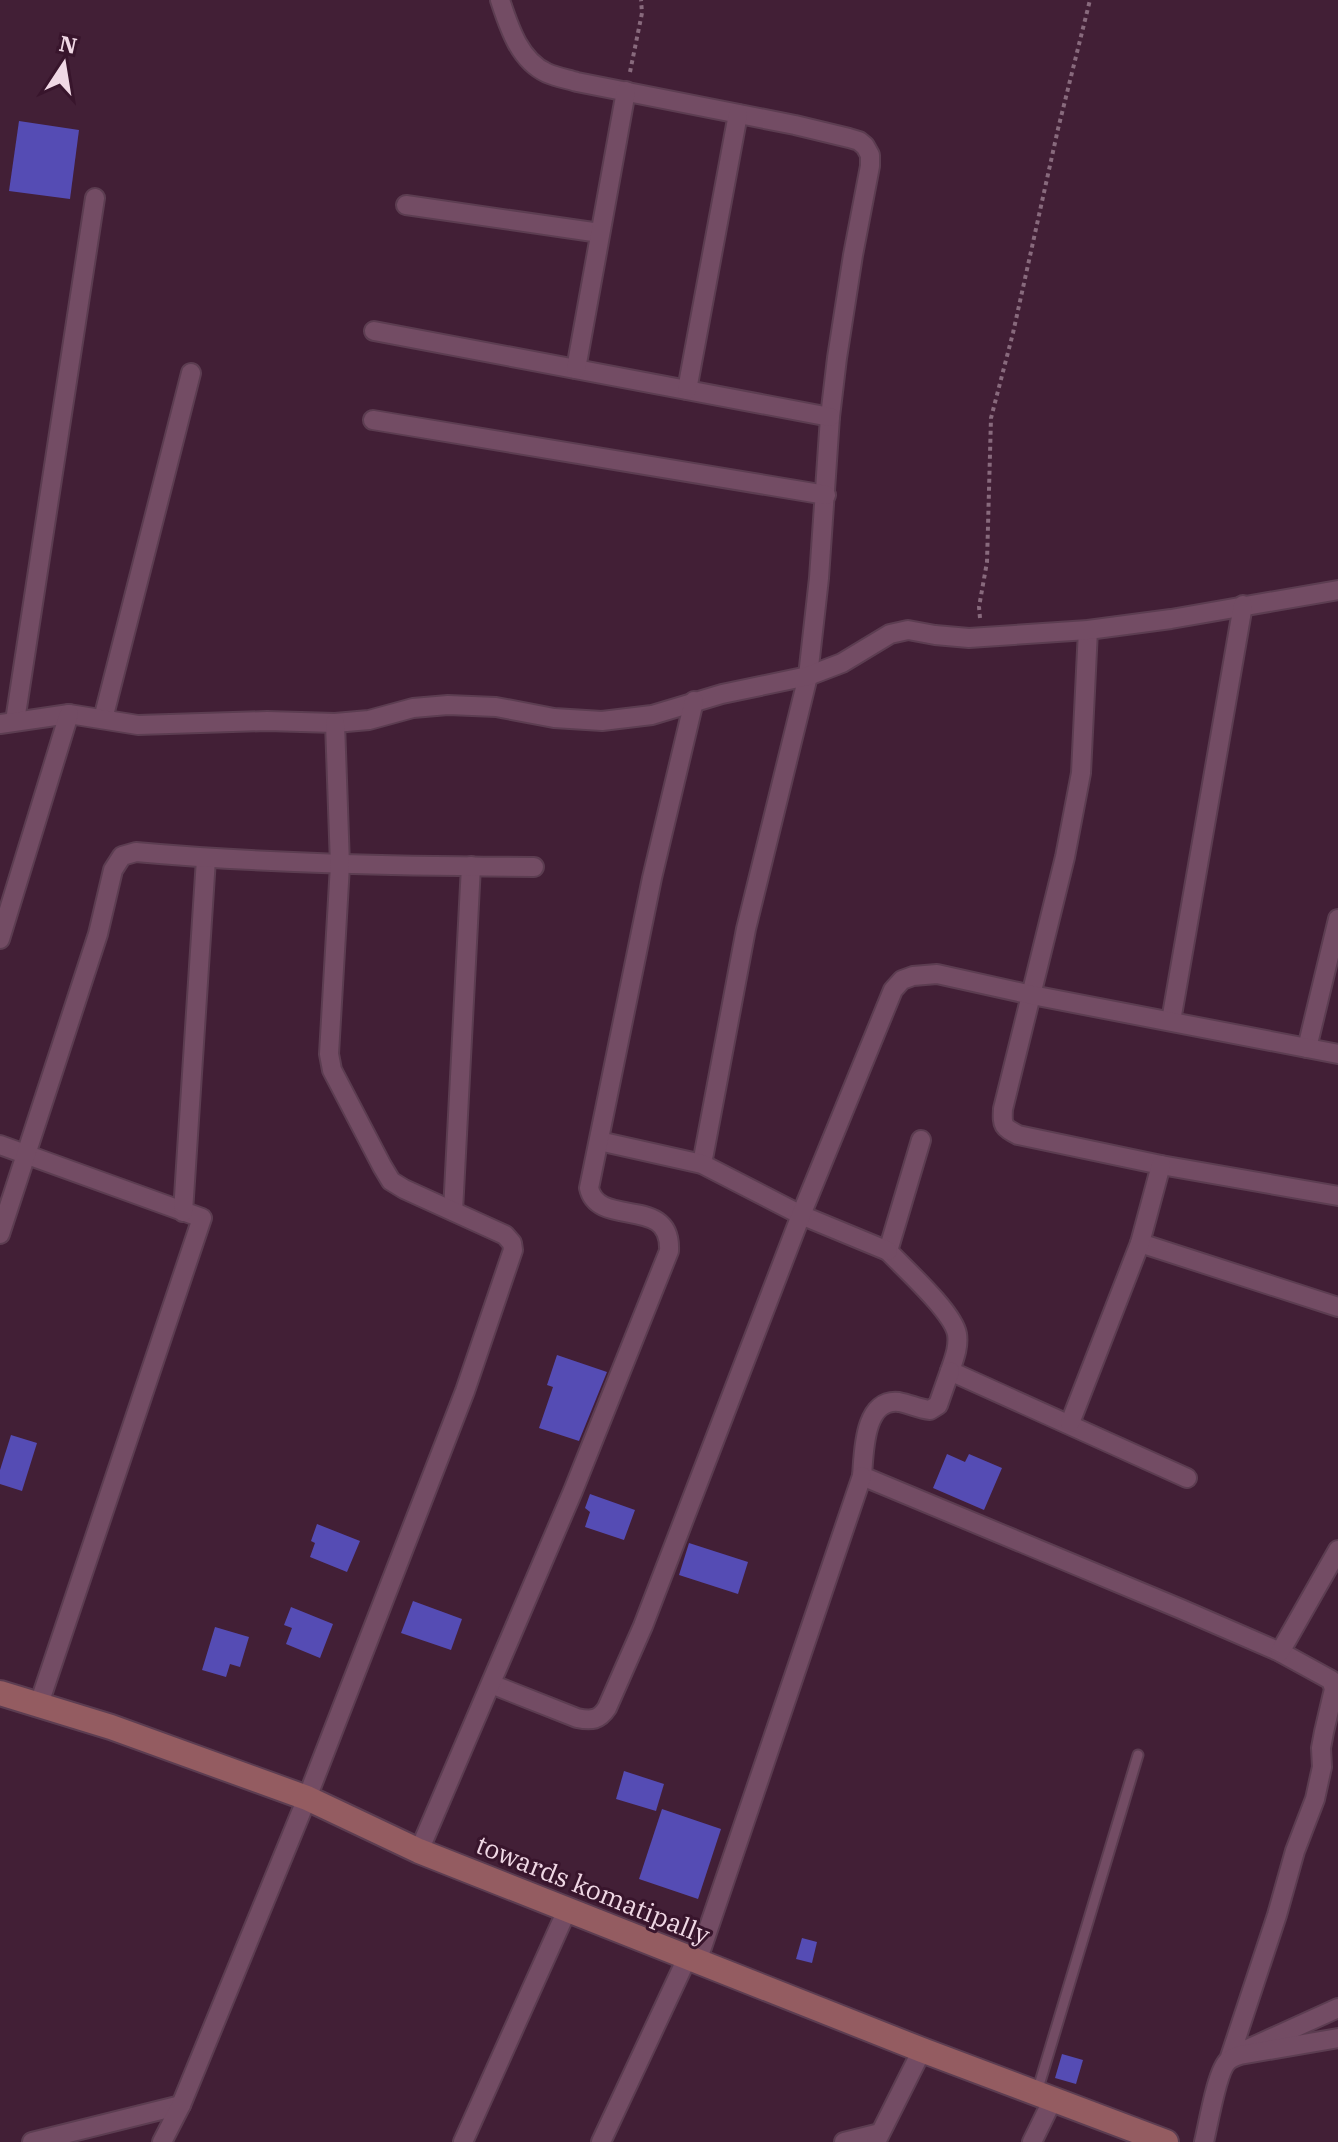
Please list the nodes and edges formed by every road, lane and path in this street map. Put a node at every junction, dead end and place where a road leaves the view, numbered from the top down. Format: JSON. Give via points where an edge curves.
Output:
{"nodes":[{"id":1,"x":500,"y":0,"type":"edge"},
{"id":2,"x":641,"y":0,"type":"edge"},
{"id":3,"x":1090,"y":0,"type":"edge"},
{"id":4,"x":626,"y":91,"type":"junction"},
{"id":5,"x":738,"y":114,"type":"junction"},
{"id":6,"x":95,"y":198,"type":"dead end"},
{"id":7,"x":406,"y":205,"type":"dead end"},
{"id":8,"x":600,"y":233,"type":"junction"},
{"id":9,"x":374,"y":331,"type":"dead end"},
{"id":10,"x":576,"y":369,"type":"junction"},
{"id":11,"x":191,"y":373,"type":"dead end"},
{"id":12,"x":687,"y":390,"type":"junction"},
{"id":13,"x":830,"y":417,"type":"junction"},
{"id":14,"x":373,"y":420,"type":"dead end"},
{"id":15,"x":826,"y":495,"type":"junction"},
{"id":16,"x":1338,"y":590,"type":"edge"},
{"id":17,"x":1243,"y":605,"type":"junction"},
{"id":18,"x":1088,"y":630,"type":"junction"},
{"id":19,"x":981,"y":637,"type":"junction"},
{"id":20,"x":808,"y":676,"type":"junction"},
{"id":21,"x":694,"y":701,"type":"junction"},
{"id":22,"x":69,"y":714,"type":"junction"},
{"id":23,"x":103,"y":719,"type":"junction"},
{"id":24,"x":7,"y":723,"type":"edge"},
{"id":25,"x":335,"y":723,"type":"junction"},
{"id":26,"x":206,"y":859,"type":"junction"},
{"id":27,"x":340,"y":865,"type":"junction"},
{"id":28,"x":471,"y":866,"type":"junction"},
{"id":29,"x":534,"y":867,"type":"dead end"},
{"id":30,"x":1338,"y":919,"type":"edge"},
{"id":31,"x":0,"y":939,"type":"edge"},
{"id":32,"x":1032,"y":995,"type":"junction"},
{"id":33,"x":1171,"y":1021,"type":"junction"},
{"id":34,"x":1307,"y":1048,"type":"junction"},
{"id":35,"x":1338,"y":1054,"type":"edge"},
{"id":36,"x":921,"y":1140,"type":"dead end"},
{"id":37,"x":599,"y":1141,"type":"junction"},
{"id":38,"x":0,"y":1145,"type":"edge"},
{"id":39,"x":25,"y":1154,"type":"junction"},
{"id":40,"x":702,"y":1164,"type":"junction"},
{"id":41,"x":1161,"y":1165,"type":"junction"},
{"id":42,"x":1338,"y":1196,"type":"edge"},
{"id":43,"x":453,"y":1211,"type":"junction"},
{"id":44,"x":183,"y":1212,"type":"junction"},
{"id":45,"x":801,"y":1215,"type":"junction"},
{"id":46,"x":0,"y":1234,"type":"edge"},
{"id":47,"x":1140,"y":1243,"type":"junction"},
{"id":48,"x":888,"y":1251,"type":"junction"},
{"id":49,"x":1338,"y":1307,"type":"edge"},
{"id":50,"x":950,"y":1371,"type":"junction"},
{"id":51,"x":1070,"y":1423,"type":"junction"},
{"id":52,"x":862,"y":1476,"type":"junction"},
{"id":53,"x":1187,"y":1478,"type":"dead end"},
{"id":54,"x":1338,"y":1550,"type":"edge"},
{"id":55,"x":1280,"y":1652,"type":"junction"},
{"id":56,"x":491,"y":1684,"type":"junction"},
{"id":57,"x":1336,"y":1690,"type":"edge"},
{"id":58,"x":0,"y":1693,"type":"edge"},
{"id":59,"x":39,"y":1704,"type":"junction"},
{"id":60,"x":1138,"y":1755,"type":"dead end"},
{"id":61,"x":307,"y":1798,"type":"junction"},
{"id":62,"x":419,"y":1851,"type":"junction"},
{"id":63,"x":567,"y":1910,"type":"junction"},
{"id":64,"x":692,"y":1960,"type":"junction"},
{"id":65,"x":1338,"y":2008,"type":"edge"},
{"id":66,"x":1338,"y":2038,"type":"edge"},
{"id":67,"x":922,"y":2050,"type":"junction"},
{"id":68,"x":1045,"y":2096,"type":"junction"},
{"id":69,"x":181,"y":2105,"type":"junction"},
{"id":70,"x":1116,"y":2133,"type":"edge"},
{"id":71,"x":878,"y":2138,"type":"edge"},
{"id":72,"x":32,"y":2142,"type":"edge"},
{"id":73,"x":162,"y":2142,"type":"edge"},
{"id":74,"x":463,"y":2142,"type":"edge"},
{"id":75,"x":601,"y":2142,"type":"edge"},
{"id":76,"x":844,"y":2142,"type":"edge"},
{"id":77,"x":1032,"y":2142,"type":"edge"},
{"id":78,"x":1166,"y":2142,"type":"edge"},
{"id":79,"x":1204,"y":2142,"type":"edge"}],
"edges":[{"from":1,"to":4,"type":"street","via":[[523,53],[535,65],[577,82]]},
{"from":2,"to":4,"type":"path"},
{"from":3,"to":19,"type":"path","via":[[991,418]]},
{"from":4,"to":5,"type":"street"},
{"from":4,"to":8,"type":"street"},
{"from":5,"to":12,"type":"street"},
{"from":5,"to":13,"type":"street","via":[[859,141],[870,155]]},
{"from":6,"to":24,"type":"street"},
{"from":7,"to":8,"type":"street"},
{"from":8,"to":10,"type":"street"},
{"from":9,"to":10,"type":"street"},
{"from":10,"to":12,"type":"street"},
{"from":11,"to":23,"type":"street"},
{"from":12,"to":13,"type":"street"},
{"from":13,"to":15,"type":"street"},
{"from":14,"to":15,"type":"street"},
{"from":15,"to":20,"type":"street"},
{"from":16,"to":17,"type":"street"},
{"from":17,"to":18,"type":"street"},
{"from":17,"to":33,"type":"street"},
{"from":18,"to":19,"type":"street"},
{"from":18,"to":32,"type":"street","via":[[1081,773]]},
{"from":19,"to":20,"type":"street","via":[[908,630],[890,634]]},
{"from":20,"to":21,"type":"street"},
{"from":20,"to":40,"type":"street","via":[[746,929]]},
{"from":21,"to":25,"type":"street","via":[[652,715],[602,721],[448,705]]},
{"from":21,"to":37,"type":"street"},
{"from":22,"to":23,"type":"street"},
{"from":22,"to":24,"type":"street"},
{"from":22,"to":31,"type":"street"},
{"from":23,"to":25,"type":"street","via":[[138,725]]},
{"from":25,"to":27,"type":"street"},
{"from":26,"to":27,"type":"street"},
{"from":26,"to":39,"type":"street","via":[[136,852],[122,856],[113,870],[98,934]]},
{"from":26,"to":44,"type":"street"},
{"from":27,"to":28,"type":"street"},
{"from":27,"to":43,"type":"street","via":[[332,1070],[391,1181]]},
{"from":28,"to":29,"type":"street"},
{"from":28,"to":43,"type":"street"},
{"from":30,"to":34,"type":"street"},
{"from":32,"to":33,"type":"street"},
{"from":32,"to":41,"type":"street","via":[[1003,1109],[1006,1129]]},
{"from":32,"to":45,"type":"street","via":[[937,974],[902,980],[893,990]]},
{"from":33,"to":34,"type":"street"},
{"from":34,"to":35,"type":"street"},
{"from":36,"to":48,"type":"street"},
{"from":37,"to":40,"type":"street"},
{"from":37,"to":56,"type":"street","via":[[591,1196],[662,1224],[668,1231],[669,1251]]},
{"from":38,"to":39,"type":"street"},
{"from":39,"to":44,"type":"street"},
{"from":39,"to":46,"type":"street"},
{"from":40,"to":45,"type":"street"},
{"from":41,"to":42,"type":"street"},
{"from":41,"to":47,"type":"street"},
{"from":43,"to":61,"type":"street","via":[[510,1238],[512,1256]]},
{"from":44,"to":59,"type":"street","via":[[202,1218]]},
{"from":45,"to":48,"type":"street"},
{"from":45,"to":56,"type":"street","via":[[607,1708],[591,1721]]},
{"from":47,"to":49,"type":"street"},
{"from":47,"to":51,"type":"street"},
{"from":48,"to":50,"type":"street","via":[[948,1314],[957,1331]]},
{"from":50,"to":51,"type":"street"},
{"from":50,"to":52,"type":"street","via":[[938,1405],[930,1410],[892,1402],[872,1416]]},
{"from":51,"to":53,"type":"street"},
{"from":52,"to":55,"type":"street"},
{"from":52,"to":64,"type":"street"},
{"from":54,"to":55,"type":"street"},
{"from":55,"to":57,"type":"street","via":[[1331,1680]]},
{"from":56,"to":62,"type":"street"},
{"from":57,"to":65,"type":"street","via":[[1315,1799],[1230,2057]]},
{"from":58,"to":59,"type":"street","name":"towards komatipally"},
{"from":59,"to":61,"type":"street","name":"towards komatipally"},
{"from":60,"to":68,"type":"lane"},
{"from":61,"to":62,"type":"street","name":"towards komatipally"},
{"from":61,"to":69,"type":"street"},
{"from":62,"to":63,"type":"street","name":"towards komatipally"},
{"from":63,"to":64,"type":"street","name":"towards komatipally"},
{"from":63,"to":74,"type":"street"},
{"from":64,"to":67,"type":"street","name":"towards komatipally"},
{"from":64,"to":75,"type":"street"},
{"from":66,"to":79,"type":"street","via":[[1229,2059],[1218,2081]]},
{"from":67,"to":68,"type":"street","name":"towards komatipally"},
{"from":67,"to":71,"type":"street"},
{"from":68,"to":70,"type":"street","name":"towards komatipally"},
{"from":68,"to":77,"type":"street"},
{"from":69,"to":72,"type":"street"},
{"from":69,"to":73,"type":"street"},
{"from":70,"to":78,"type":"street","name":"towards komatipally"},
{"from":71,"to":76,"type":"street"}]}
